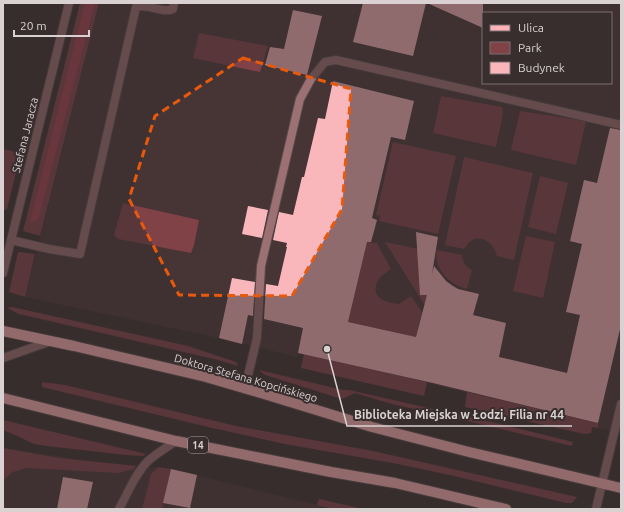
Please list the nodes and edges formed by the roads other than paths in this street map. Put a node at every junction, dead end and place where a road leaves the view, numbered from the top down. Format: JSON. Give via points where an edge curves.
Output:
{"nodes":[{"id":1,"x":69,"y":3,"type":"edge"},
{"id":2,"x":174,"y":3,"type":"edge"},
{"id":3,"x":621,"y":125,"type":"edge"},
{"id":4,"x":11,"y":240,"type":"junction"},
{"id":5,"x":3,"y":273,"type":"edge"},
{"id":6,"x":3,"y":331,"type":"edge"},
{"id":7,"x":52,"y":341,"type":"junction"},
{"id":8,"x":3,"y":358,"type":"edge"},
{"id":9,"x":245,"y":388,"type":"junction"},
{"id":10,"x":3,"y":398,"type":"edge"},
{"id":11,"x":621,"y":404,"type":"edge"},
{"id":12,"x":176,"y":441,"type":"junction"},
{"id":13,"x":602,"y":484,"type":"junction"},
{"id":14,"x":621,"y":488,"type":"edge"},
{"id":15,"x":120,"y":509,"type":"edge"},
{"id":16,"x":506,"y":509,"type":"edge"},
{"id":17,"x":596,"y":509,"type":"edge"}],
"edges":[{"from":1,"to":4,"type":"street","name":"Stefana Jaracza"},
{"from":2,"to":4,"type":"street","via":[[173,9],[168,11],[143,5],[136,7],[80,254]]},
{"from":3,"to":9,"type":"street","via":[[336,60],[325,62],[311,79],[300,99],[261,266],[257,338]]},
{"from":4,"to":5,"type":"street","name":"Stefana Jaracza"},
{"from":6,"to":7,"type":"main road","name":"Doktora Stefana Kopcińskiego"},
{"from":7,"to":8,"type":"street"},
{"from":7,"to":9,"type":"main road","name":"Doktora Stefana Kopcińskiego"},
{"from":9,"to":13,"type":"main road","name":"Doktora Stefana Kopcińskiego","via":[[378,429]]},
{"from":10,"to":12,"type":"main road","number":"14"},
{"from":11,"to":13,"type":"street"},
{"from":12,"to":15,"type":"street","via":[[152,458],[136,478]]},
{"from":12,"to":16,"type":"main road","number":"14","via":[[395,483]]},
{"from":13,"to":14,"type":"main road","name":"Doktora Stefana Kopcińskiego"},
{"from":13,"to":17,"type":"street"}]}
